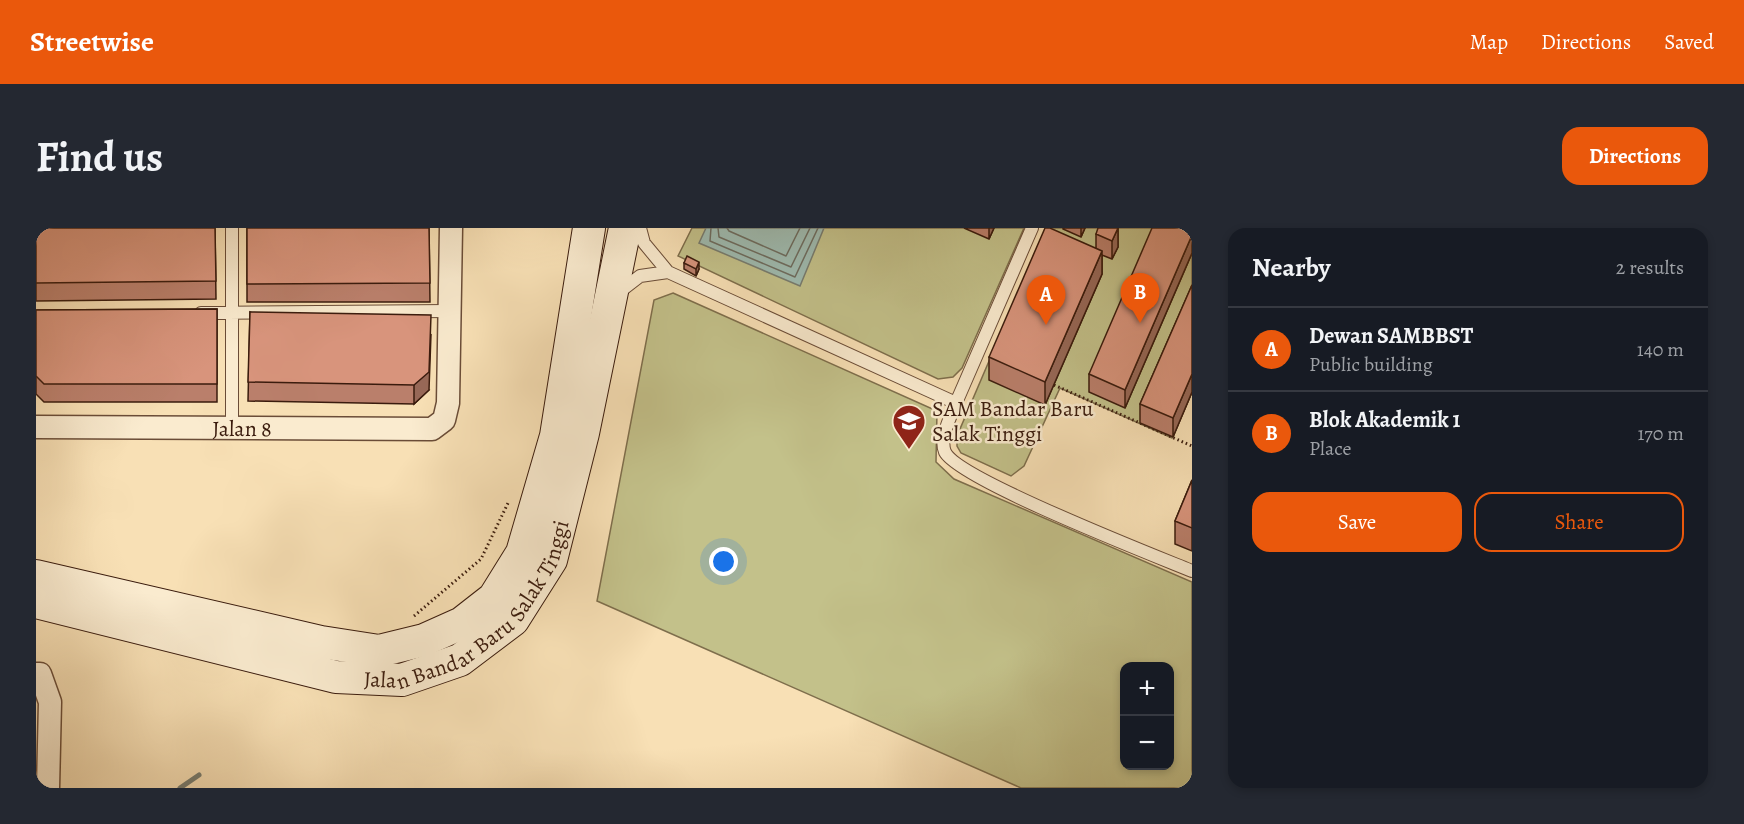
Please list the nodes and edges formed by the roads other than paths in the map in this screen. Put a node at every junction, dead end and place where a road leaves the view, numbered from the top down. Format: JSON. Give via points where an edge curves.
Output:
{"nodes":[{"id":1,"x":232,"y":228,"type":"edge"},
{"id":2,"x":450,"y":228,"type":"edge"},
{"id":3,"x":589,"y":228,"type":"edge"},
{"id":4,"x":625,"y":228,"type":"edge"},
{"id":5,"x":640,"y":228,"type":"edge"},
{"id":6,"x":1032,"y":228,"type":"edge"},
{"id":7,"x":668,"y":272,"type":"junction"},
{"id":8,"x":610,"y":300,"type":"junction"},
{"id":9,"x":449,"y":311,"type":"junction"},
{"id":10,"x":232,"y":312,"type":"junction"},
{"id":11,"x":186,"y":313,"type":"edge"},
{"id":12,"x":956,"y":403,"type":"junction"},
{"id":13,"x":232,"y":426,"type":"junction"},
{"id":14,"x":36,"y":427,"type":"edge"},
{"id":15,"x":1192,"y":571,"type":"edge"},
{"id":16,"x":36,"y":576,"type":"edge"},
{"id":17,"x":36,"y":602,"type":"edge"},
{"id":18,"x":38,"y":674,"type":"edge"},
{"id":19,"x":48,"y":788,"type":"edge"}],
"edges":[{"from":1,"to":10,"type":"lane"},
{"from":2,"to":9,"type":"street"},
{"from":3,"to":16,"type":"main road","name":"Jalan Bandar Baru Salak Tinggi","via":[[556,436],[522,553],[494,598],[462,623],[424,640],[379,651],[321,642]]},
{"from":4,"to":8,"type":"main road","name":"Jalan Bandar Baru Salak Tinggi"},
{"from":5,"to":7,"type":"lane","via":[[644,243]]},
{"from":6,"to":12,"type":"lane"},
{"from":7,"to":8,"type":"lane","via":[[640,276]]},
{"from":7,"to":12,"type":"lane"},
{"from":8,"to":17,"type":"main road","name":"Jalan Bandar Baru Salak Tinggi","via":[[583,433],[551,560],[513,620],[460,660],[402,680],[336,677]]},
{"from":9,"to":10,"type":"lane"},
{"from":9,"to":13,"type":"street","name":"Jalan 8","via":[[448,403],[444,420],[432,429]]},
{"from":10,"to":11,"type":"lane"},
{"from":10,"to":13,"type":"lane"},
{"from":12,"to":15,"type":"lane","via":[[945,432],[944,449],[951,461],[1017,497]]},
{"from":13,"to":14,"type":"street","name":"Jalan 8"},
{"from":18,"to":19,"type":"street","via":[[50,702]]}]}
